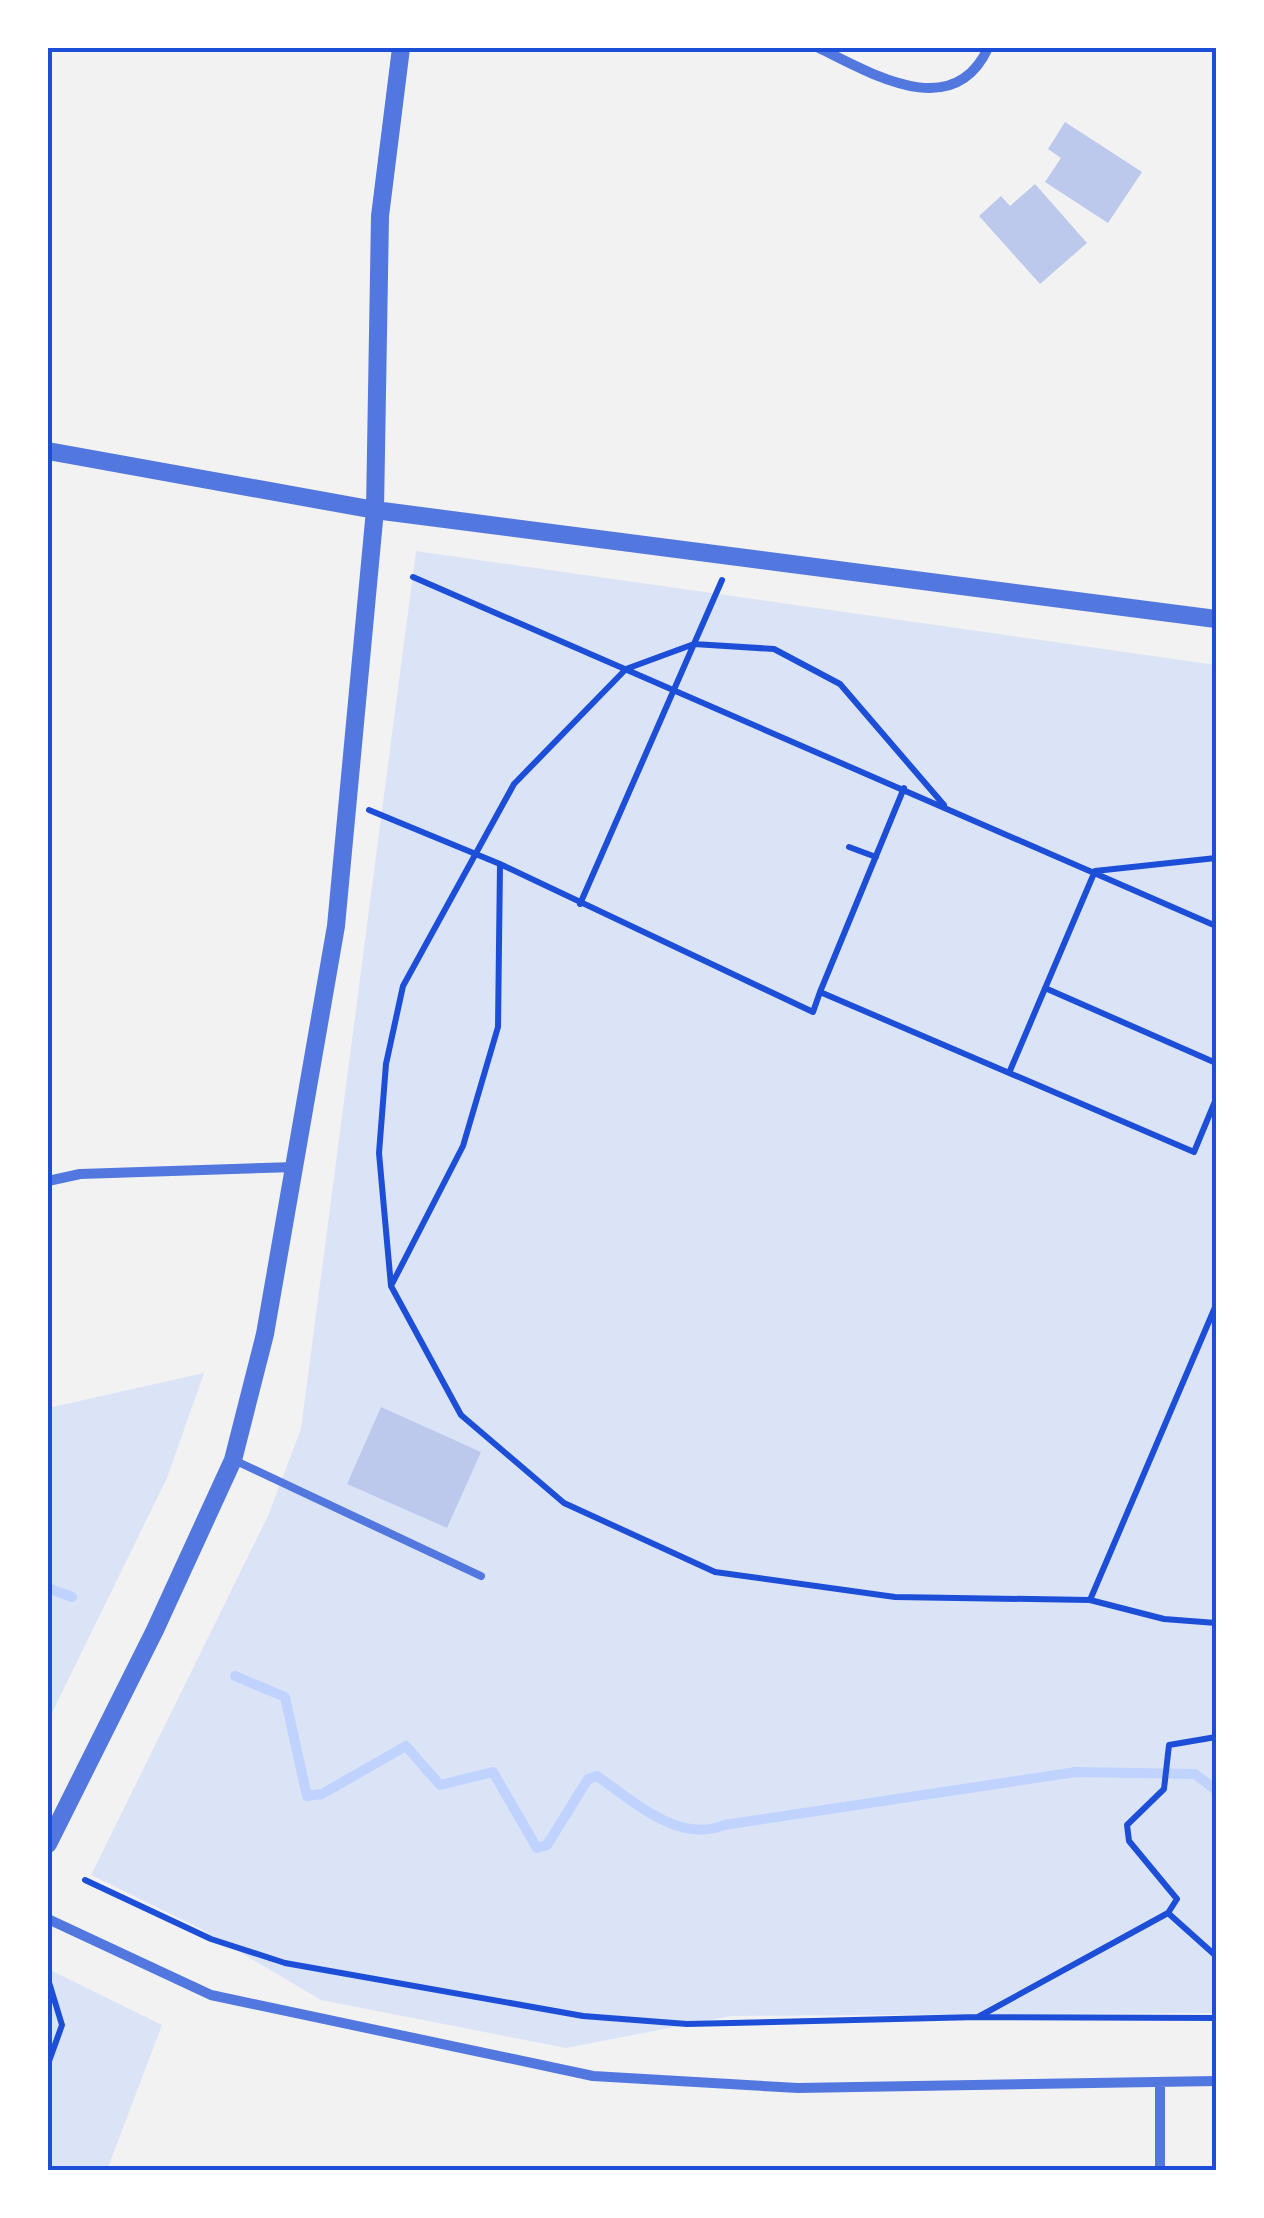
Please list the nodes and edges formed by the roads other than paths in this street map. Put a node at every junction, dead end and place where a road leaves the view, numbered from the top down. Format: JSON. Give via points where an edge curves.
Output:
{"nodes":[{"id":1,"x":401,"y":48,"type":"edge"},
{"id":2,"x":819,"y":48,"type":"edge"},
{"id":3,"x":988,"y":48,"type":"edge"},
{"id":4,"x":48,"y":452,"type":"edge"},
{"id":5,"x":375,"y":510,"type":"junction"},
{"id":6,"x":1216,"y":619,"type":"edge"},
{"id":7,"x":296,"y":1167,"type":"junction"},
{"id":8,"x":48,"y":1180,"type":"edge"},
{"id":9,"x":233,"y":1460,"type":"junction"},
{"id":10,"x":480,"y":1576,"type":"dead end"},
{"id":11,"x":48,"y":1844,"type":"edge"},
{"id":12,"x":48,"y":1919,"type":"edge"},
{"id":13,"x":1216,"y":2081,"type":"edge"},
{"id":14,"x":1160,"y":2082,"type":"junction"},
{"id":15,"x":1160,"y":2170,"type":"edge"}],
"edges":[{"from":1,"to":5,"type":"street","via":[[380,216]]},
{"from":2,"to":3,"type":"street","via":[[888,80],[931,90],[961,80]]},
{"from":4,"to":5,"type":"street"},
{"from":5,"to":6,"type":"street"},
{"from":5,"to":7,"type":"street","via":[[336,926]]},
{"from":7,"to":8,"type":"street"},
{"from":7,"to":9,"type":"street"},
{"from":9,"to":10,"type":"lane"},
{"from":9,"to":11,"type":"street"},
{"from":12,"to":14,"type":"street","via":[[211,1995],[593,2076],[798,2088]]},
{"from":13,"to":14,"type":"street"},
{"from":14,"to":15,"type":"street"}]}
